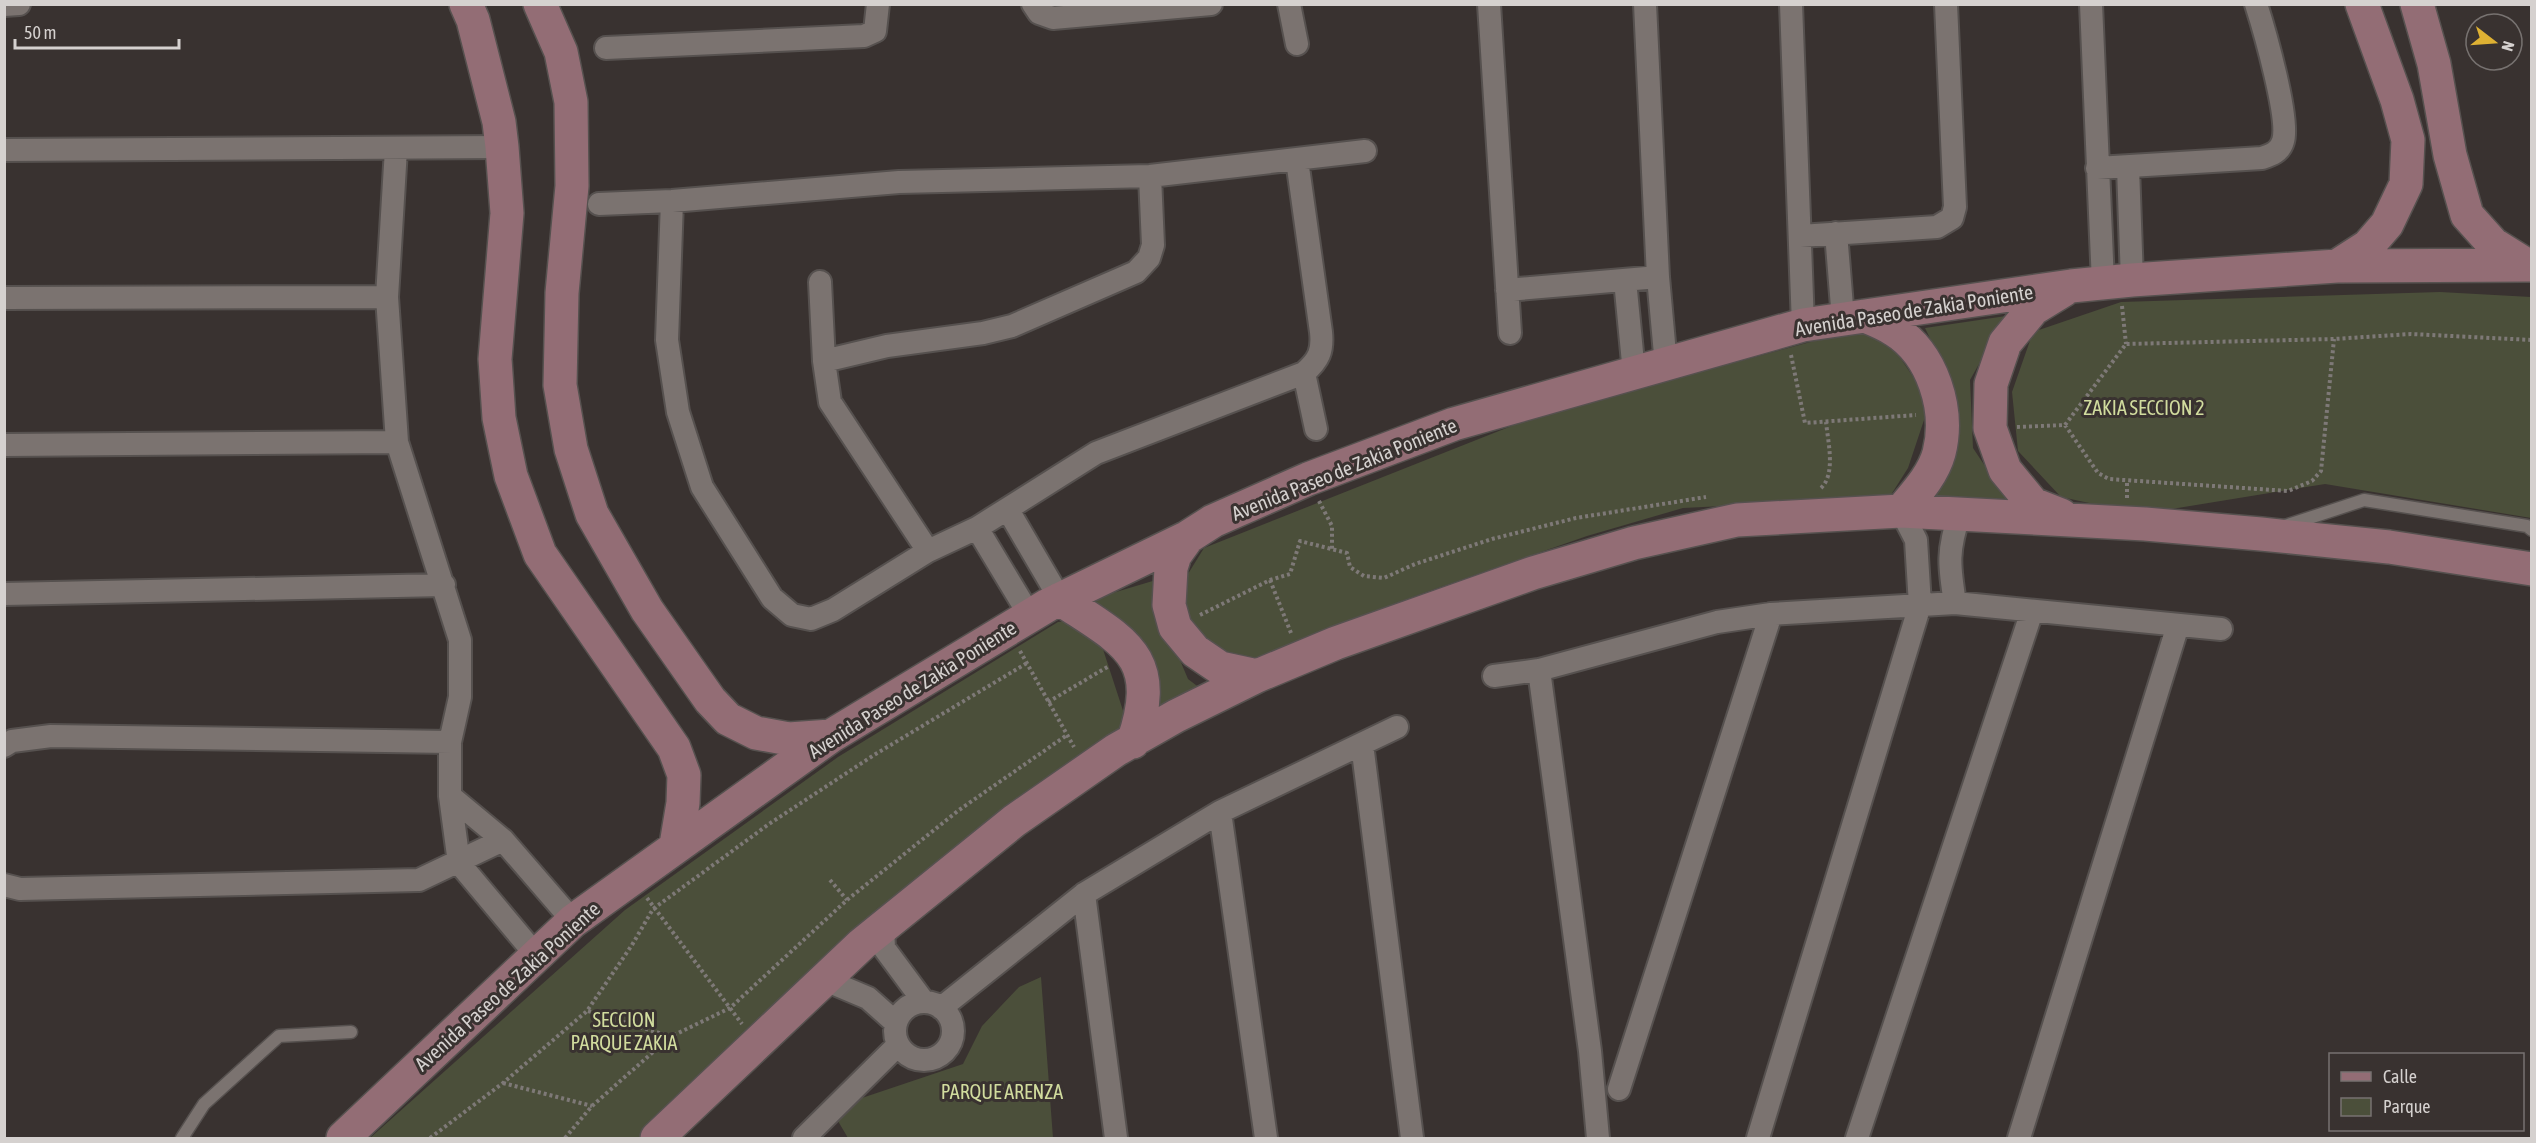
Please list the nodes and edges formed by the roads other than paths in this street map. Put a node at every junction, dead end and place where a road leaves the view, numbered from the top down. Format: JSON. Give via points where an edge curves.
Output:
{"nodes":[{"id":1,"x":19,"y":4,"type":"edge"},
{"id":2,"x":466,"y":4,"type":"edge"},
{"id":3,"x":540,"y":4,"type":"edge"},
{"id":4,"x":878,"y":4,"type":"edge"},
{"id":5,"x":1033,"y":4,"type":"edge"},
{"id":6,"x":1211,"y":4,"type":"edge"},
{"id":7,"x":1289,"y":4,"type":"edge"},
{"id":8,"x":1489,"y":4,"type":"edge"},
{"id":9,"x":1645,"y":4,"type":"edge"},
{"id":10,"x":1791,"y":4,"type":"edge"},
{"id":11,"x":1946,"y":4,"type":"edge"},
{"id":12,"x":2091,"y":4,"type":"edge"},
{"id":13,"x":2256,"y":4,"type":"edge"},
{"id":14,"x":2362,"y":4,"type":"edge"},
{"id":15,"x":2417,"y":4,"type":"edge"},
{"id":16,"x":4,"y":5,"type":"edge"},
{"id":17,"x":1297,"y":44,"type":"dead end"},
{"id":18,"x":606,"y":48,"type":"dead end"},
{"id":19,"x":501,"y":147,"type":"junction"},
{"id":20,"x":396,"y":149,"type":"junction"},
{"id":21,"x":4,"y":150,"type":"edge"},
{"id":22,"x":1365,"y":151,"type":"dead end"},
{"id":23,"x":1297,"y":160,"type":"junction"},
{"id":24,"x":2128,"y":167,"type":"junction"},
{"id":25,"x":2097,"y":168,"type":"junction"},
{"id":26,"x":1150,"y":176,"type":"junction"},
{"id":27,"x":672,"y":201,"type":"junction"},
{"id":28,"x":599,"y":204,"type":"dead end"},
{"id":29,"x":1836,"y":232,"type":"junction"},
{"id":30,"x":1800,"y":236,"type":"junction"},
{"id":31,"x":2528,"y":265,"type":"edge"},
{"id":32,"x":2337,"y":266,"type":"junction"},
{"id":33,"x":1658,"y":277,"type":"junction"},
{"id":34,"x":1625,"y":280,"type":"junction"},
{"id":35,"x":820,"y":282,"type":"dead end"},
{"id":36,"x":2102,"y":283,"type":"junction"},
{"id":37,"x":1507,"y":290,"type":"junction"},
{"id":38,"x":387,"y":297,"type":"junction"},
{"id":39,"x":4,"y":298,"type":"edge"},
{"id":40,"x":1854,"y":317,"type":"junction"},
{"id":41,"x":1803,"y":325,"type":"junction"},
{"id":42,"x":1510,"y":333,"type":"dead end"},
{"id":43,"x":824,"y":362,"type":"junction"},
{"id":44,"x":1666,"y":365,"type":"junction"},
{"id":45,"x":1304,"y":373,"type":"junction"},
{"id":46,"x":1635,"y":373,"type":"junction"},
{"id":47,"x":1316,"y":429,"type":"dead end"},
{"id":48,"x":397,"y":442,"type":"junction"},
{"id":49,"x":4,"y":445,"type":"edge"},
{"id":50,"x":1008,"y":510,"type":"junction"},
{"id":51,"x":1901,"y":511,"type":"junction"},
{"id":52,"x":1960,"y":513,"type":"junction"},
{"id":53,"x":2077,"y":521,"type":"junction"},
{"id":54,"x":977,"y":528,"type":"junction"},
{"id":55,"x":2532,"y":530,"type":"edge"},
{"id":56,"x":2261,"y":534,"type":"junction"},
{"id":57,"x":1188,"y":537,"type":"junction"},
{"id":58,"x":928,"y":551,"type":"junction"},
{"id":59,"x":2532,"y":569,"type":"edge"},
{"id":60,"x":444,"y":585,"type":"junction"},
{"id":61,"x":4,"y":594,"type":"edge"},
{"id":62,"x":1060,"y":599,"type":"junction"},
{"id":63,"x":1955,"y":603,"type":"junction"},
{"id":64,"x":1920,"y":605,"type":"junction"},
{"id":65,"x":2032,"y":611,"type":"junction"},
{"id":66,"x":1771,"y":614,"type":"junction"},
{"id":67,"x":1019,"y":623,"type":"junction"},
{"id":68,"x":2178,"y":625,"type":"junction"},
{"id":69,"x":2222,"y":629,"type":"dead end"},
{"id":70,"x":1539,"y":670,"type":"junction"},
{"id":71,"x":1257,"y":676,"type":"junction"},
{"id":72,"x":1494,"y":676,"type":"dead end"},
{"id":73,"x":1397,"y":727,"type":"dead end"},
{"id":74,"x":831,"y":736,"type":"junction"},
{"id":75,"x":450,"y":742,"type":"junction"},
{"id":76,"x":1133,"y":742,"type":"junction"},
{"id":77,"x":1362,"y":744,"type":"junction"},
{"id":78,"x":4,"y":746,"type":"edge"},
{"id":79,"x":450,"y":796,"type":"junction"},
{"id":80,"x":1220,"y":812,"type":"junction"},
{"id":81,"x":503,"y":840,"type":"junction"},
{"id":82,"x":676,"y":845,"type":"junction"},
{"id":83,"x":459,"y":863,"type":"junction"},
{"id":84,"x":4,"y":885,"type":"edge"},
{"id":85,"x":1084,"y":894,"type":"junction"},
{"id":86,"x":573,"y":921,"type":"junction"},
{"id":87,"x":883,"y":927,"type":"junction"},
{"id":88,"x":536,"y":955,"type":"junction"},
{"id":89,"x":823,"y":979,"type":"junction"},
{"id":90,"x":932,"y":1005,"type":"junction"},
{"id":91,"x":351,"y":1032,"type":"dead end"},
{"id":92,"x":897,"y":1034,"type":"junction"},
{"id":93,"x":1590,"y":1051,"type":"junction"},
{"id":94,"x":1628,"y":1060,"type":"junction"},
{"id":95,"x":1619,"y":1089,"type":"dead end"},
{"id":96,"x":182,"y":1138,"type":"edge"},
{"id":97,"x":343,"y":1138,"type":"edge"},
{"id":98,"x":657,"y":1138,"type":"edge"},
{"id":99,"x":804,"y":1138,"type":"edge"},
{"id":100,"x":1116,"y":1138,"type":"edge"},
{"id":101,"x":1266,"y":1138,"type":"edge"},
{"id":102,"x":1412,"y":1138,"type":"edge"},
{"id":103,"x":1598,"y":1138,"type":"edge"},
{"id":104,"x":1758,"y":1138,"type":"edge"},
{"id":105,"x":1857,"y":1138,"type":"edge"},
{"id":106,"x":2019,"y":1138,"type":"edge"}],
"edges":[{"from":1,"to":16,"type":"street"},
{"from":2,"to":19,"type":"street","via":[[499,122]]},
{"from":3,"to":74,"type":"street","via":[[561,52],[571,102],[572,186],[562,293],[560,385],[571,448],[592,514],[647,610],[728,719],[756,733],[789,739]]},
{"from":4,"to":18,"type":"street","via":[[875,31],[864,36]]},
{"from":5,"to":6,"type":"street","via":[[1039,14],[1053,18]]},
{"from":7,"to":17,"type":"street"},
{"from":8,"to":37,"type":"street"},
{"from":9,"to":33,"type":"street"},
{"from":10,"to":30,"type":"street"},
{"from":11,"to":29,"type":"street","via":[[1955,207],[1952,218],[1937,227]]},
{"from":12,"to":25,"type":"street"},
{"from":13,"to":24,"type":"street","via":[[2283,115],[2283,141],[2275,153],[2262,158]]},
{"from":14,"to":32,"type":"street","via":[[2408,140],[2406,184],[2387,224],[2368,246]]},
{"from":15,"to":31,"type":"street","via":[[2467,215],[2493,244]]},
{"from":19,"to":20,"type":"street"},
{"from":19,"to":82,"type":"street","via":[[507,213],[495,358],[499,417],[511,476],[540,554],[674,748],[684,775]]},
{"from":20,"to":21,"type":"street"},
{"from":20,"to":38,"type":"street"},
{"from":22,"to":23,"type":"street"},
{"from":23,"to":26,"type":"street"},
{"from":23,"to":45,"type":"street","via":[[1322,348],[1317,362]]},
{"from":24,"to":25,"type":"street"},
{"from":24,"to":36,"type":"street"},
{"from":25,"to":36,"type":"street"},
{"from":26,"to":27,"type":"street","via":[[899,182]]},
{"from":26,"to":43,"type":"street","via":[[1153,245],[1149,258],[1136,272],[1012,326],[887,346]]},
{"from":27,"to":28,"type":"street"},
{"from":27,"to":58,"type":"street","via":[[667,340],[678,412],[702,487],[772,598],[792,615],[811,619],[833,610]]},
{"from":29,"to":30,"type":"street"},
{"from":29,"to":40,"type":"street"},
{"from":30,"to":41,"type":"street"},
{"from":31,"to":32,"type":"street","name":"Avenida Paseo de Zakia Poniente"},
{"from":32,"to":36,"type":"street","name":"Avenida Paseo de Zakia Poniente"},
{"from":33,"to":34,"type":"street"},
{"from":33,"to":44,"type":"street"},
{"from":34,"to":37,"type":"street"},
{"from":34,"to":46,"type":"street"},
{"from":35,"to":43,"type":"street"},
{"from":36,"to":40,"type":"street","name":"Avenida Paseo de Zakia Poniente"},
{"from":36,"to":53,"type":"street","via":[[2033,309],[2005,343],[1991,384],[1990,429],[2005,470],[2033,504]]},
{"from":37,"to":42,"type":"street"},
{"from":38,"to":39,"type":"street"},
{"from":38,"to":48,"type":"street"},
{"from":40,"to":41,"type":"street","name":"Avenida Paseo de Zakia Poniente"},
{"from":40,"to":51,"type":"street","via":[[1896,330],[1921,354],[1937,385],[1942,413],[1939,453],[1924,483]]},
{"from":41,"to":44,"type":"street","name":"Avenida Paseo de Zakia Poniente"},
{"from":43,"to":58,"type":"street","via":[[830,402]]},
{"from":44,"to":46,"type":"street","name":"Avenida Paseo de Zakia Poniente"},
{"from":45,"to":47,"type":"street"},
{"from":45,"to":50,"type":"street","via":[[1096,453]]},
{"from":46,"to":57,"type":"street","name":"Avenida Paseo de Zakia Poniente","via":[[1454,424],[1308,479],[1213,521]]},
{"from":48,"to":49,"type":"street"},
{"from":48,"to":60,"type":"street"},
{"from":50,"to":54,"type":"street"},
{"from":50,"to":62,"type":"street"},
{"from":51,"to":52,"type":"street"},
{"from":51,"to":64,"type":"street","via":[[1916,540]]},
{"from":51,"to":71,"type":"street","via":[[1737,520],[1634,543],[1533,573]]},
{"from":52,"to":53,"type":"street"},
{"from":52,"to":63,"type":"street","via":[[1951,538],[1949,564]]},
{"from":53,"to":56,"type":"street"},
{"from":54,"to":58,"type":"street"},
{"from":54,"to":67,"type":"street"},
{"from":55,"to":56,"type":"lane","via":[[2527,526],[2364,500]]},
{"from":56,"to":59,"type":"street","via":[[2389,547]]},
{"from":57,"to":62,"type":"street","name":"Avenida Paseo de Zakia Poniente"},
{"from":57,"to":71,"type":"street","via":[[1171,568],[1169,605],[1175,627],[1195,651],[1220,668]]},
{"from":60,"to":61,"type":"street"},
{"from":60,"to":75,"type":"street","via":[[460,640],[460,697]]},
{"from":62,"to":67,"type":"street","name":"Avenida Paseo de Zakia Poniente"},
{"from":62,"to":76,"type":"street","via":[[1105,627],[1140,668],[1144,694]]},
{"from":63,"to":64,"type":"street"},
{"from":63,"to":65,"type":"street"},
{"from":64,"to":66,"type":"street"},
{"from":64,"to":104,"type":"street"},
{"from":65,"to":68,"type":"street"},
{"from":65,"to":105,"type":"street"},
{"from":66,"to":70,"type":"street","via":[[1718,622]]},
{"from":66,"to":94,"type":"street"},
{"from":67,"to":74,"type":"street","name":"Avenida Paseo de Zakia Poniente"},
{"from":68,"to":69,"type":"street"},
{"from":68,"to":106,"type":"street"},
{"from":70,"to":72,"type":"street"},
{"from":70,"to":93,"type":"street"},
{"from":71,"to":76,"type":"street"},
{"from":73,"to":77,"type":"street"},
{"from":74,"to":82,"type":"street","name":"Avenida Paseo de Zakia Poniente"},
{"from":75,"to":78,"type":"street","via":[[51,736],[12,741]]},
{"from":75,"to":79,"type":"street"},
{"from":76,"to":87,"type":"street","via":[[1014,821]]},
{"from":77,"to":80,"type":"street"},
{"from":77,"to":102,"type":"street"},
{"from":79,"to":81,"type":"street"},
{"from":79,"to":83,"type":"street"},
{"from":80,"to":85,"type":"street"},
{"from":80,"to":101,"type":"street"},
{"from":81,"to":83,"type":"street"},
{"from":81,"to":86,"type":"street"},
{"from":82,"to":86,"type":"street","name":"Avenida Paseo de Zakia Poniente"},
{"from":83,"to":84,"type":"street","via":[[419,880],[20,889]]},
{"from":83,"to":88,"type":"street"},
{"from":85,"to":90,"type":"street"},
{"from":85,"to":100,"type":"street"},
{"from":86,"to":88,"type":"street","name":"Avenida Paseo de Zakia Poniente"},
{"from":87,"to":89,"type":"street"},
{"from":87,"to":90,"type":"street","via":[[884,948]]},
{"from":88,"to":97,"type":"street","name":"Avenida Paseo de Zakia Poniente"},
{"from":89,"to":92,"type":"street","via":[[868,998]]},
{"from":89,"to":98,"type":"street"},
{"from":90,"to":92,"type":"street","via":[[912,1005],[902,1012]]},
{"from":90,"to":92,"type":"street","via":[[949,1016],[953,1027],[947,1049],[927,1060],[916,1059],[906,1054]]},
{"from":91,"to":96,"type":"lane","via":[[279,1036],[204,1104]]},
{"from":92,"to":99,"type":"street"},
{"from":93,"to":94,"type":"street"},
{"from":93,"to":103,"type":"street"},
{"from":94,"to":95,"type":"street"}]}
